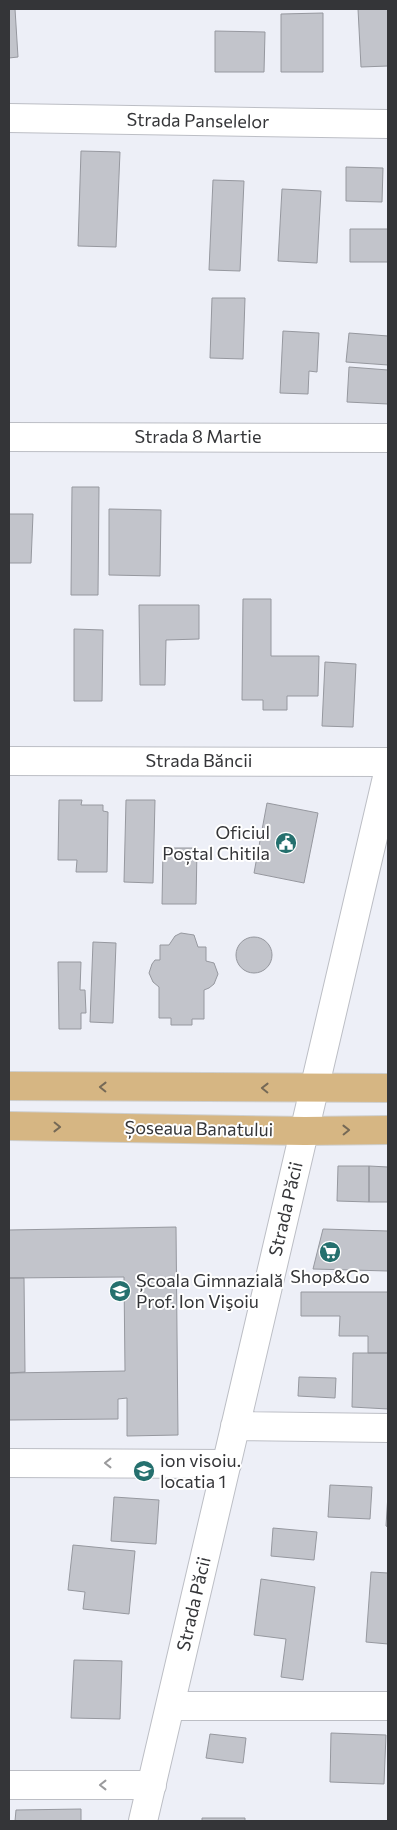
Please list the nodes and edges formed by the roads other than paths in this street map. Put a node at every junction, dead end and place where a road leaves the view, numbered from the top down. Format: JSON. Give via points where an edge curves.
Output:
{"nodes":[{"id":1,"x":9,"y":118,"type":"edge"},
{"id":2,"x":388,"y":124,"type":"edge"},
{"id":3,"x":9,"y":437,"type":"edge"},
{"id":4,"x":388,"y":438,"type":"edge"},
{"id":5,"x":9,"y":761,"type":"edge"},
{"id":6,"x":388,"y":762,"type":"edge"},
{"id":7,"x":388,"y":773,"type":"edge"},
{"id":8,"x":9,"y":1086,"type":"edge"},
{"id":9,"x":314,"y":1088,"type":"junction"},
{"id":10,"x":388,"y":1088,"type":"edge"},
{"id":11,"x":9,"y":1126,"type":"edge"},
{"id":12,"x":388,"y":1130,"type":"edge"},
{"id":13,"x":305,"y":1131,"type":"junction"},
{"id":14,"x":235,"y":1426,"type":"junction"},
{"id":15,"x":388,"y":1428,"type":"edge"},
{"id":16,"x":9,"y":1463,"type":"edge"},
{"id":17,"x":227,"y":1464,"type":"junction"},
{"id":18,"x":170,"y":1706,"type":"junction"},
{"id":19,"x":388,"y":1706,"type":"edge"},
{"id":20,"x":9,"y":1785,"type":"edge"},
{"id":21,"x":152,"y":1785,"type":"junction"},
{"id":22,"x":143,"y":1821,"type":"edge"}],
"edges":[{"from":1,"to":2,"type":"street","name":"Strada Panselelor"},
{"from":3,"to":4,"type":"street","name":"Strada 8 Martie"},
{"from":5,"to":6,"type":"street","name":"Strada Băncii"},
{"from":7,"to":9,"type":"street","name":"Strada Păcii"},
{"from":9,"to":8,"type":"main road","one_way":true},
{"from":9,"to":10,"type":"main road"},
{"from":9,"to":13,"type":"street","name":"Strada Păcii"},
{"from":11,"to":13,"type":"main road","name":"Șoseaua Banatului","one_way":true},
{"from":13,"to":12,"type":"main road","name":"Șoseaua Banatului","one_way":true},
{"from":13,"to":14,"type":"street","name":"Strada Păcii"},
{"from":14,"to":15,"type":"street"},
{"from":14,"to":17,"type":"street","name":"Strada Păcii"},
{"from":17,"to":16,"type":"street","one_way":true},
{"from":17,"to":18,"type":"street","name":"Strada Păcii"},
{"from":18,"to":19,"type":"street"},
{"from":18,"to":21,"type":"street","name":"Strada Păcii"},
{"from":21,"to":20,"type":"street","one_way":true},
{"from":21,"to":22,"type":"street","name":"Strada Păcii"}]}
